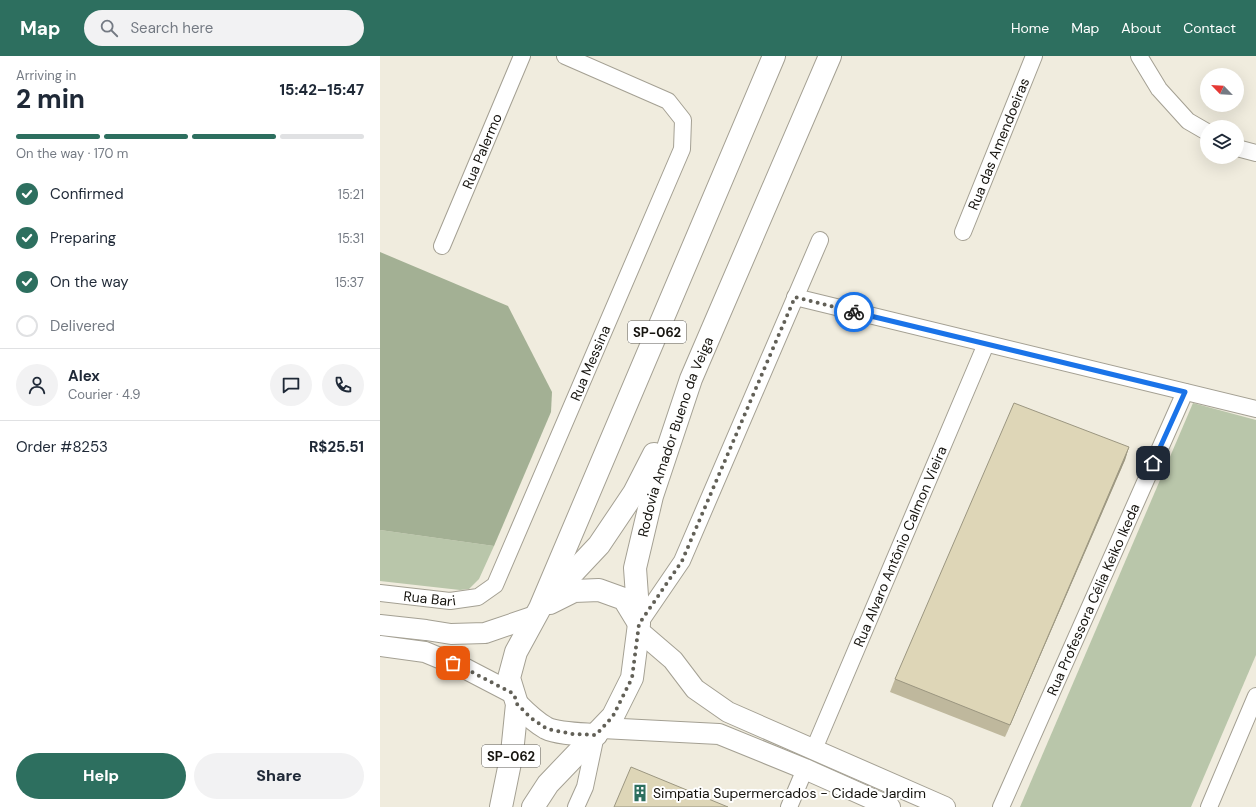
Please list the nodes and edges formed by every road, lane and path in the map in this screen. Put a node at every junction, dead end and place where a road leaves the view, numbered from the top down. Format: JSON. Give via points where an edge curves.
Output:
{"nodes":[{"id":1,"x":522,"y":56,"type":"edge"},
{"id":2,"x":565,"y":56,"type":"edge"},
{"id":3,"x":830,"y":56,"type":"edge"},
{"id":4,"x":1034,"y":56,"type":"edge"},
{"id":5,"x":1139,"y":56,"type":"edge"},
{"id":6,"x":769,"y":60,"type":"edge"},
{"id":7,"x":1200,"y":128,"type":"edge"},
{"id":8,"x":1244,"y":150,"type":"edge"},
{"id":9,"x":1256,"y":153,"type":"edge"},
{"id":10,"x":963,"y":232,"type":"dead end"},
{"id":11,"x":820,"y":240,"type":"dead end"},
{"id":12,"x":442,"y":246,"type":"dead end"},
{"id":13,"x":795,"y":297,"type":"junction"},
{"id":14,"x":986,"y":344,"type":"junction"},
{"id":15,"x":692,"y":379,"type":"junction"},
{"id":16,"x":1185,"y":392,"type":"junction"},
{"id":17,"x":1256,"y":409,"type":"edge"},
{"id":18,"x":380,"y":593,"type":"edge"},
{"id":19,"x":478,"y":597,"type":"joint"},
{"id":20,"x":538,"y":612,"type":"junction"},
{"id":21,"x":380,"y":625,"type":"edge"},
{"id":22,"x":639,"y":627,"type":"junction"},
{"id":23,"x":380,"y":646,"type":"edge"},
{"id":24,"x":1256,"y":696,"type":"edge"},
{"id":25,"x":516,"y":699,"type":"junction"},
{"id":26,"x":599,"y":732,"type":"junction"},
{"id":27,"x":814,"y":749,"type":"junction"},
{"id":28,"x":806,"y":769,"type":"junction"},
{"id":29,"x":501,"y":807,"type":"edge"},
{"id":30,"x":533,"y":807,"type":"edge"},
{"id":31,"x":576,"y":807,"type":"edge"},
{"id":32,"x":789,"y":807,"type":"edge"},
{"id":33,"x":890,"y":807,"type":"edge"},
{"id":34,"x":946,"y":807,"type":"edge"},
{"id":35,"x":1001,"y":807,"type":"edge"},
{"id":36,"x":1209,"y":807,"type":"edge"}],
"edges":[{"from":1,"to":12,"type":"street","name":"Rua Palermo"},
{"from":2,"to":19,"type":"street","name":"Rua Messina","via":[[668,101],[683,120],[682,149],[495,585]]},
{"from":3,"to":15,"type":"main road","name":"Rodovia Amador Bueno da Veiga","number":"SP-062"},
{"from":4,"to":10,"type":"street","name":"Rua das Amendoeiras"},
{"from":5,"to":7,"type":"street","via":[[1159,89],[1188,121]]},
{"from":6,"to":20,"type":"main road","number":"SP-062"},
{"from":8,"to":9,"type":"street"},
{"from":11,"to":13,"type":"street"},
{"from":13,"to":14,"type":"street"},
{"from":13,"to":22,"type":"street","via":[[682,561]]},
{"from":14,"to":16,"type":"street"},
{"from":14,"to":27,"type":"street","name":"Rua Alvaro Antônio Calmon Vieira"},
{"from":15,"to":20,"type":"main road","number":"SP-062","via":[[634,493],[599,545]]},
{"from":15,"to":22,"type":"main road","name":"Rodovia Amador Bueno da Veiga","number":"SP-062","via":[[652,496],[635,568]]},
{"from":16,"to":17,"type":"street"},
{"from":16,"to":35,"type":"street","name":"Rua Professora Célia Keiko Ikeda"},
{"from":18,"to":19,"type":"street","name":"Rua Bari","via":[[450,601]]},
{"from":20,"to":21,"type":"street","via":[[485,633],[451,634]]},
{"from":20,"to":22,"type":"main road","via":[[574,591],[599,590],[624,599]]},
{"from":20,"to":25,"type":"main road","number":"SP-062","via":[[516,652],[509,678]]},
{"from":22,"to":26,"type":"main road","name":"Rodovia Amador Bueno da Veiga","number":"SP-062","via":[[632,678],[613,716]]},
{"from":22,"to":27,"type":"street","via":[[673,660],[695,689],[728,712]]},
{"from":23,"to":25,"type":"street","via":[[425,652],[466,669]]},
{"from":24,"to":36,"type":"street"},
{"from":25,"to":26,"type":"main road","via":[[531,718],[547,729],[573,734]]},
{"from":25,"to":29,"type":"main road","number":"SP-062","via":[[512,753]]},
{"from":26,"to":28,"type":"street","via":[[719,734]]},
{"from":26,"to":30,"type":"main road","name":"Rodovia Amador Bueno da Veiga","number":"SP-062","via":[[548,784]]},
{"from":26,"to":31,"type":"street","via":[[585,787]]},
{"from":27,"to":34,"type":"street"},
{"from":28,"to":32,"type":"street"},
{"from":28,"to":33,"type":"street"}]}
